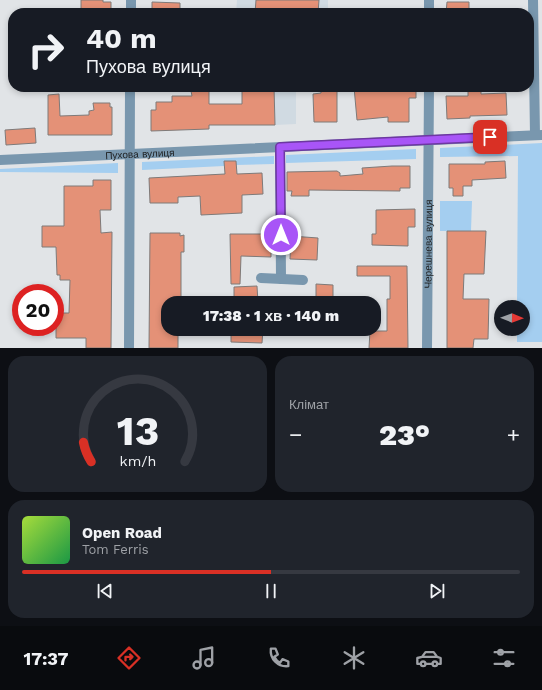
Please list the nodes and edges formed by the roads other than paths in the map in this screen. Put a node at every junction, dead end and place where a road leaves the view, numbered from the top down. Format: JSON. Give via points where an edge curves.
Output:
{"nodes":[{"id":1,"x":534,"y":27,"type":"edge"},
{"id":2,"x":130,"y":92,"type":"edge"},
{"id":3,"x":429,"y":92,"type":"edge"},
{"id":4,"x":538,"y":135,"type":"edge"},
{"id":5,"x":429,"y":140,"type":"junction"},
{"id":6,"x":280,"y":147,"type":"junction"},
{"id":7,"x":129,"y":154,"type":"junction"},
{"id":8,"x":0,"y":160,"type":"edge"},
{"id":9,"x":260,"y":278,"type":"dead end"},
{"id":10,"x":281,"y":279,"type":"junction"},
{"id":11,"x":303,"y":280,"type":"dead end"},
{"id":12,"x":129,"y":348,"type":"edge"},
{"id":13,"x":427,"y":348,"type":"edge"}],
"edges":[{"from":1,"to":4,"type":"street","name":"Пухова вулиця"},
{"from":2,"to":7,"type":"street"},
{"from":3,"to":5,"type":"street","name":"Черешнева вулиця"},
{"from":4,"to":5,"type":"street","name":"Пухова вулиця"},
{"from":5,"to":6,"type":"street","name":"Пухова вулиця"},
{"from":5,"to":13,"type":"street","name":"Черешнева вулиця"},
{"from":6,"to":7,"type":"street","name":"Пухова вулиця"},
{"from":6,"to":10,"type":"street"},
{"from":7,"to":8,"type":"street","name":"Пухова вулиця"},
{"from":7,"to":12,"type":"street"},
{"from":9,"to":10,"type":"street"},
{"from":10,"to":11,"type":"street"}]}
